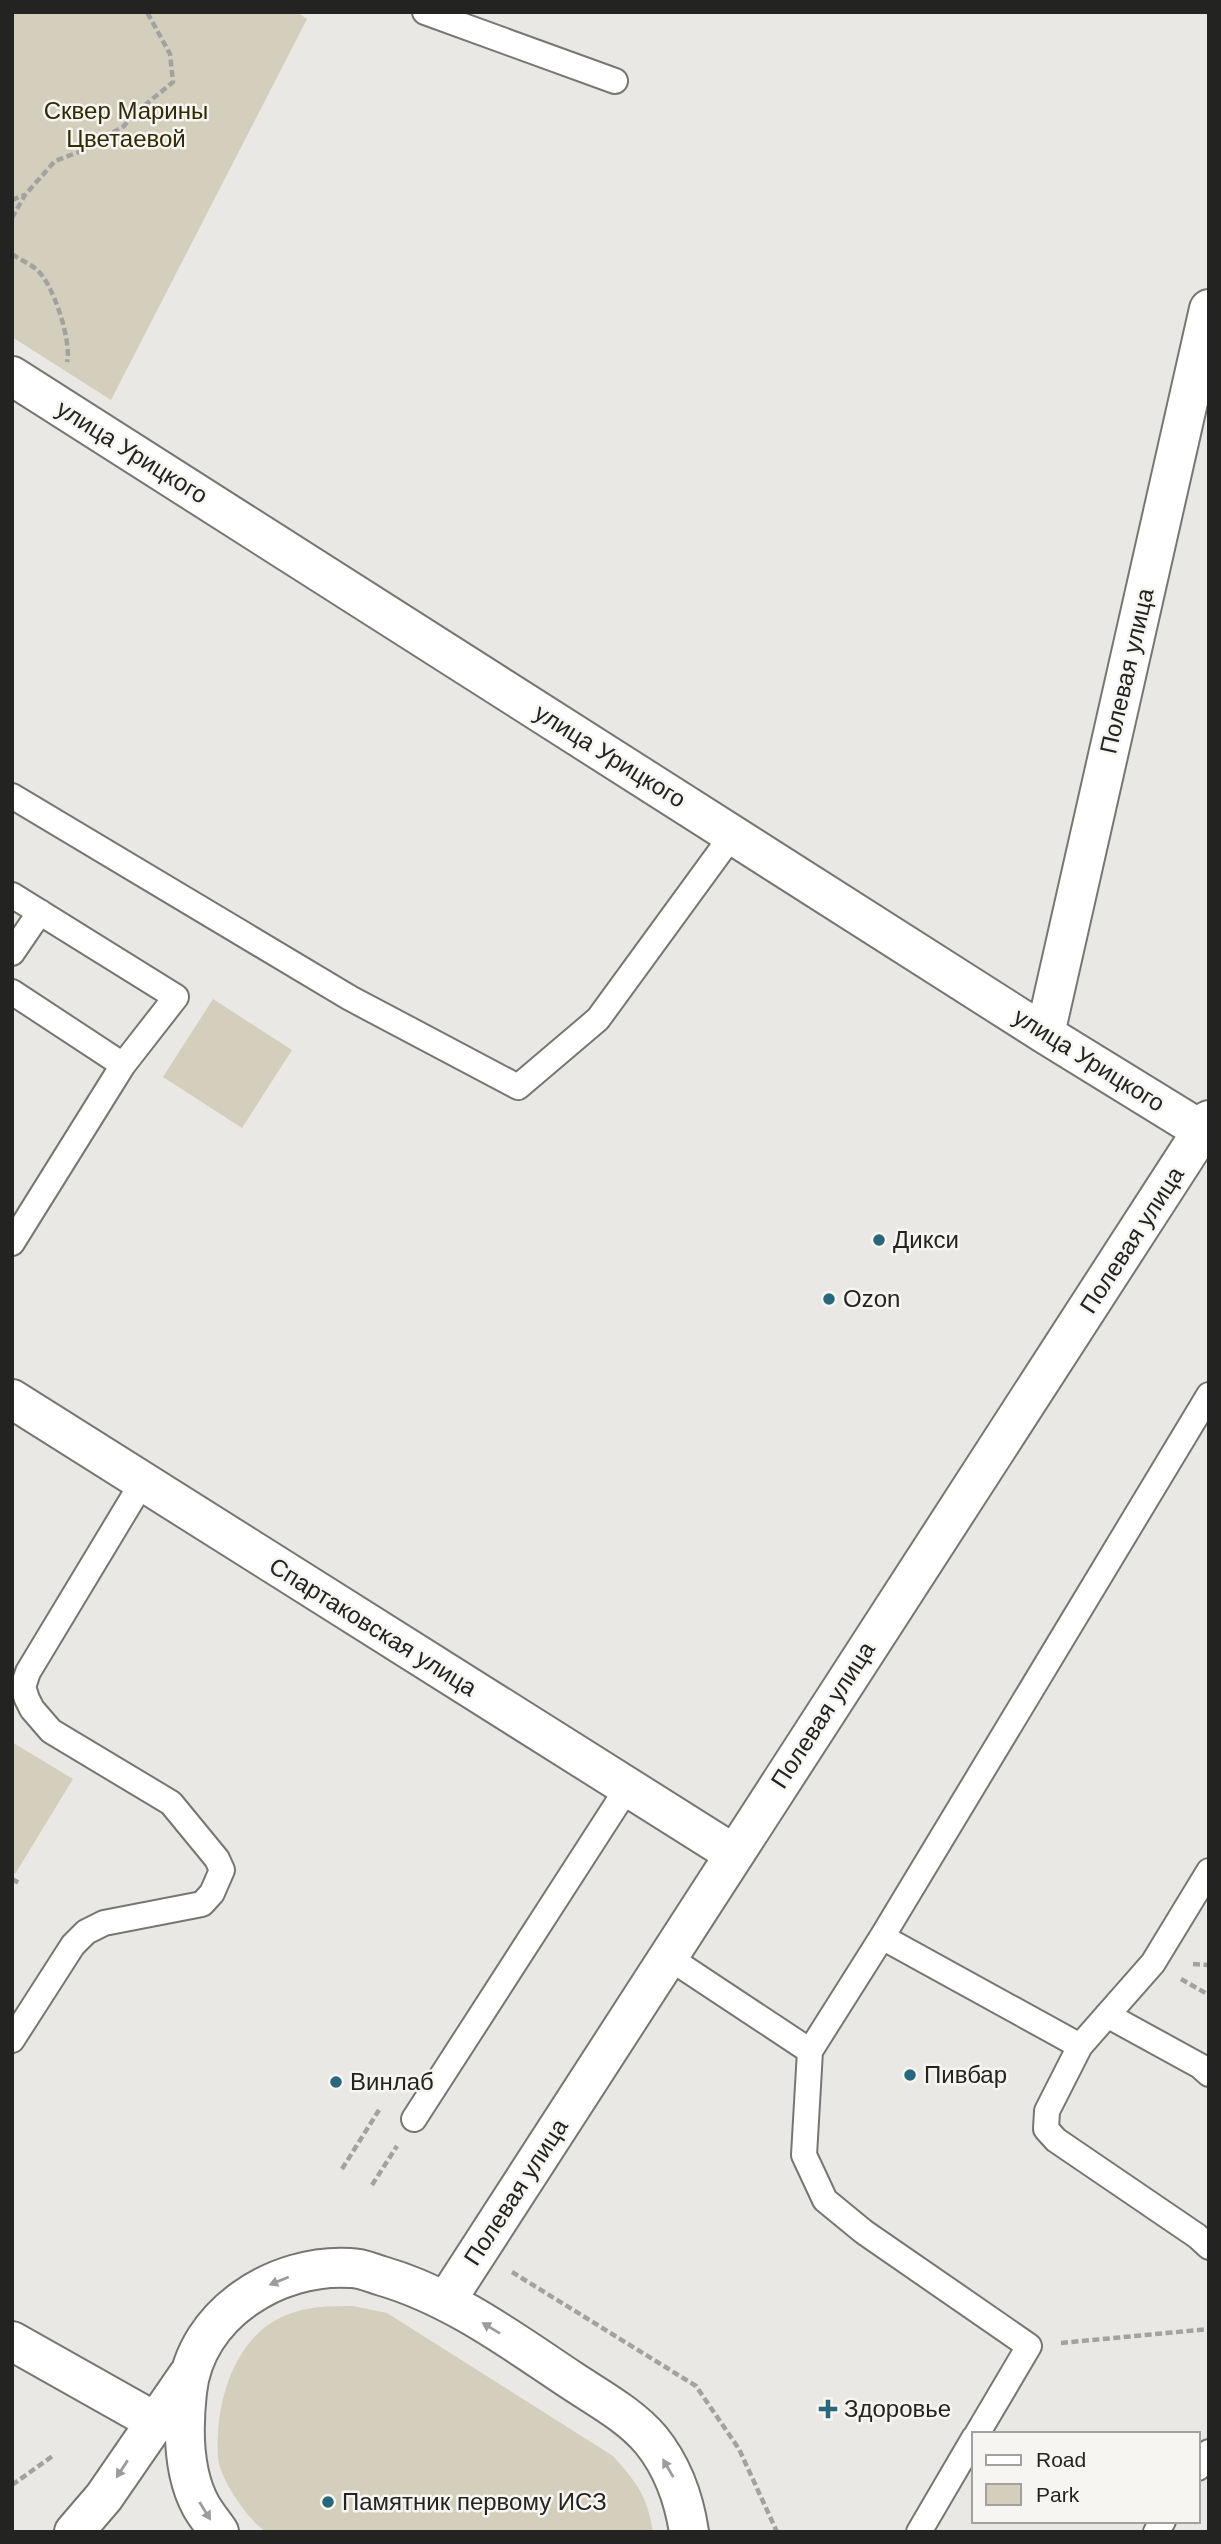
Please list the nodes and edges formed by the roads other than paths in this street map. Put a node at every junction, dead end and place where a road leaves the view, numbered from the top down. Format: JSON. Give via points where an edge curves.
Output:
{"nodes":[{"id":1,"x":425,"y":12,"type":"edge"},
{"id":2,"x":615,"y":80,"type":"dead end"},
{"id":3,"x":1209,"y":309,"type":"edge"},
{"id":4,"x":12,"y":376,"type":"edge"},
{"id":5,"x":12,"y":796,"type":"edge"},
{"id":6,"x":733,"y":834,"type":"junction"},
{"id":7,"x":12,"y":895,"type":"edge"},
{"id":8,"x":40,"y":912,"type":"junction"},
{"id":9,"x":12,"y":953,"type":"edge"},
{"id":10,"x":12,"y":992,"type":"edge"},
{"id":11,"x":1045,"y":1034,"type":"junction"},
{"id":12,"x":123,"y":1065,"type":"junction"},
{"id":13,"x":1206,"y":1129,"type":"edge"},
{"id":14,"x":12,"y":1243,"type":"edge"},
{"id":15,"x":1209,"y":1395,"type":"edge"},
{"id":16,"x":15,"y":1406,"type":"edge"},
{"id":17,"x":142,"y":1483,"type":"junction"},
{"id":18,"x":628,"y":1787,"type":"junction"},
{"id":19,"x":734,"y":1854,"type":"junction"},
{"id":20,"x":1209,"y":1871,"type":"edge"},
{"id":21,"x":881,"y":1937,"type":"junction"},
{"id":22,"x":668,"y":1957,"type":"junction"},
{"id":23,"x":1107,"y":2015,"type":"junction"},
{"id":24,"x":12,"y":2040,"type":"edge"},
{"id":25,"x":1080,"y":2046,"type":"junction"},
{"id":26,"x":810,"y":2051,"type":"junction"},
{"id":27,"x":1209,"y":2074,"type":"edge"},
{"id":28,"x":414,"y":2119,"type":"road end"},
{"id":29,"x":1209,"y":2247,"type":"edge"},
{"id":30,"x":446,"y":2301,"type":"junction"},
{"id":31,"x":12,"y":2342,"type":"edge"},
{"id":32,"x":189,"y":2373,"type":"junction"},
{"id":33,"x":153,"y":2421,"type":"junction"},
{"id":34,"x":977,"y":2432,"type":"edge"},
{"id":35,"x":972,"y":2441,"type":"edge"},
{"id":36,"x":74,"y":2532,"type":"edge"},
{"id":37,"x":219,"y":2532,"type":"edge"},
{"id":38,"x":689,"y":2532,"type":"edge"},
{"id":39,"x":919,"y":2532,"type":"edge"}],
"edges":[{"from":1,"to":2,"type":"lane"},
{"from":3,"to":11,"type":"street","name":"Полевая улица"},
{"from":4,"to":6,"type":"street","name":"улица Урицкого"},
{"from":5,"to":6,"type":"lane","via":[[350,998],[518,1087],[598,1019]]},
{"from":6,"to":11,"type":"street","name":"улица Урицкого"},
{"from":7,"to":8,"type":"lane"},
{"from":8,"to":9,"type":"lane"},
{"from":8,"to":12,"type":"lane","via":[[176,997]]},
{"from":10,"to":12,"type":"lane"},
{"from":11,"to":13,"type":"street","name":"улица Урицкого"},
{"from":12,"to":14,"type":"lane"},
{"from":13,"to":19,"type":"street","name":"Полевая улица"},
{"from":15,"to":21,"type":"lane"},
{"from":16,"to":17,"type":"street","name":"Спартаковская улица"},
{"from":17,"to":18,"type":"street","name":"Спартаковская улица"},
{"from":17,"to":24,"type":"lane","via":[[23,1687],[32,1709],[51,1731],[171,1803],[222,1870],[202,1904],[104,1923],[86,1932]]},
{"from":18,"to":19,"type":"street","name":"Спартаковская улица"},
{"from":18,"to":28,"type":"lane"},
{"from":19,"to":22,"type":"street","name":"Полевая улица"},
{"from":20,"to":23,"type":"lane","via":[[1153,1963]]},
{"from":21,"to":25,"type":"lane"},
{"from":21,"to":26,"type":"lane"},
{"from":22,"to":26,"type":"lane"},
{"from":22,"to":30,"type":"street","name":"Полевая улица"},
{"from":23,"to":25,"type":"lane"},
{"from":23,"to":27,"type":"lane"},
{"from":25,"to":29,"type":"lane","via":[[1046,2111],[1046,2129]]},
{"from":26,"to":34,"type":"lane","via":[[804,2154],[825,2200],[1028,2347]]},
{"from":30,"to":32,"type":"street","one_way":true,"via":[[353,2268],[306,2270],[231,2307],[206,2339]]},
{"from":38,"to":30,"type":"street","one_way":true,"via":[[685,2506],[671,2472],[650,2440],[621,2414]]},
{"from":31,"to":33,"type":"street"},
{"from":32,"to":33,"type":"street"},
{"from":32,"to":37,"type":"street","one_way":true,"via":[[184,2419],[187,2461],[200,2505]]},
{"from":33,"to":36,"type":"street","one_way":true,"via":[[104,2497]]},
{"from":35,"to":39,"type":"lane"}]}
